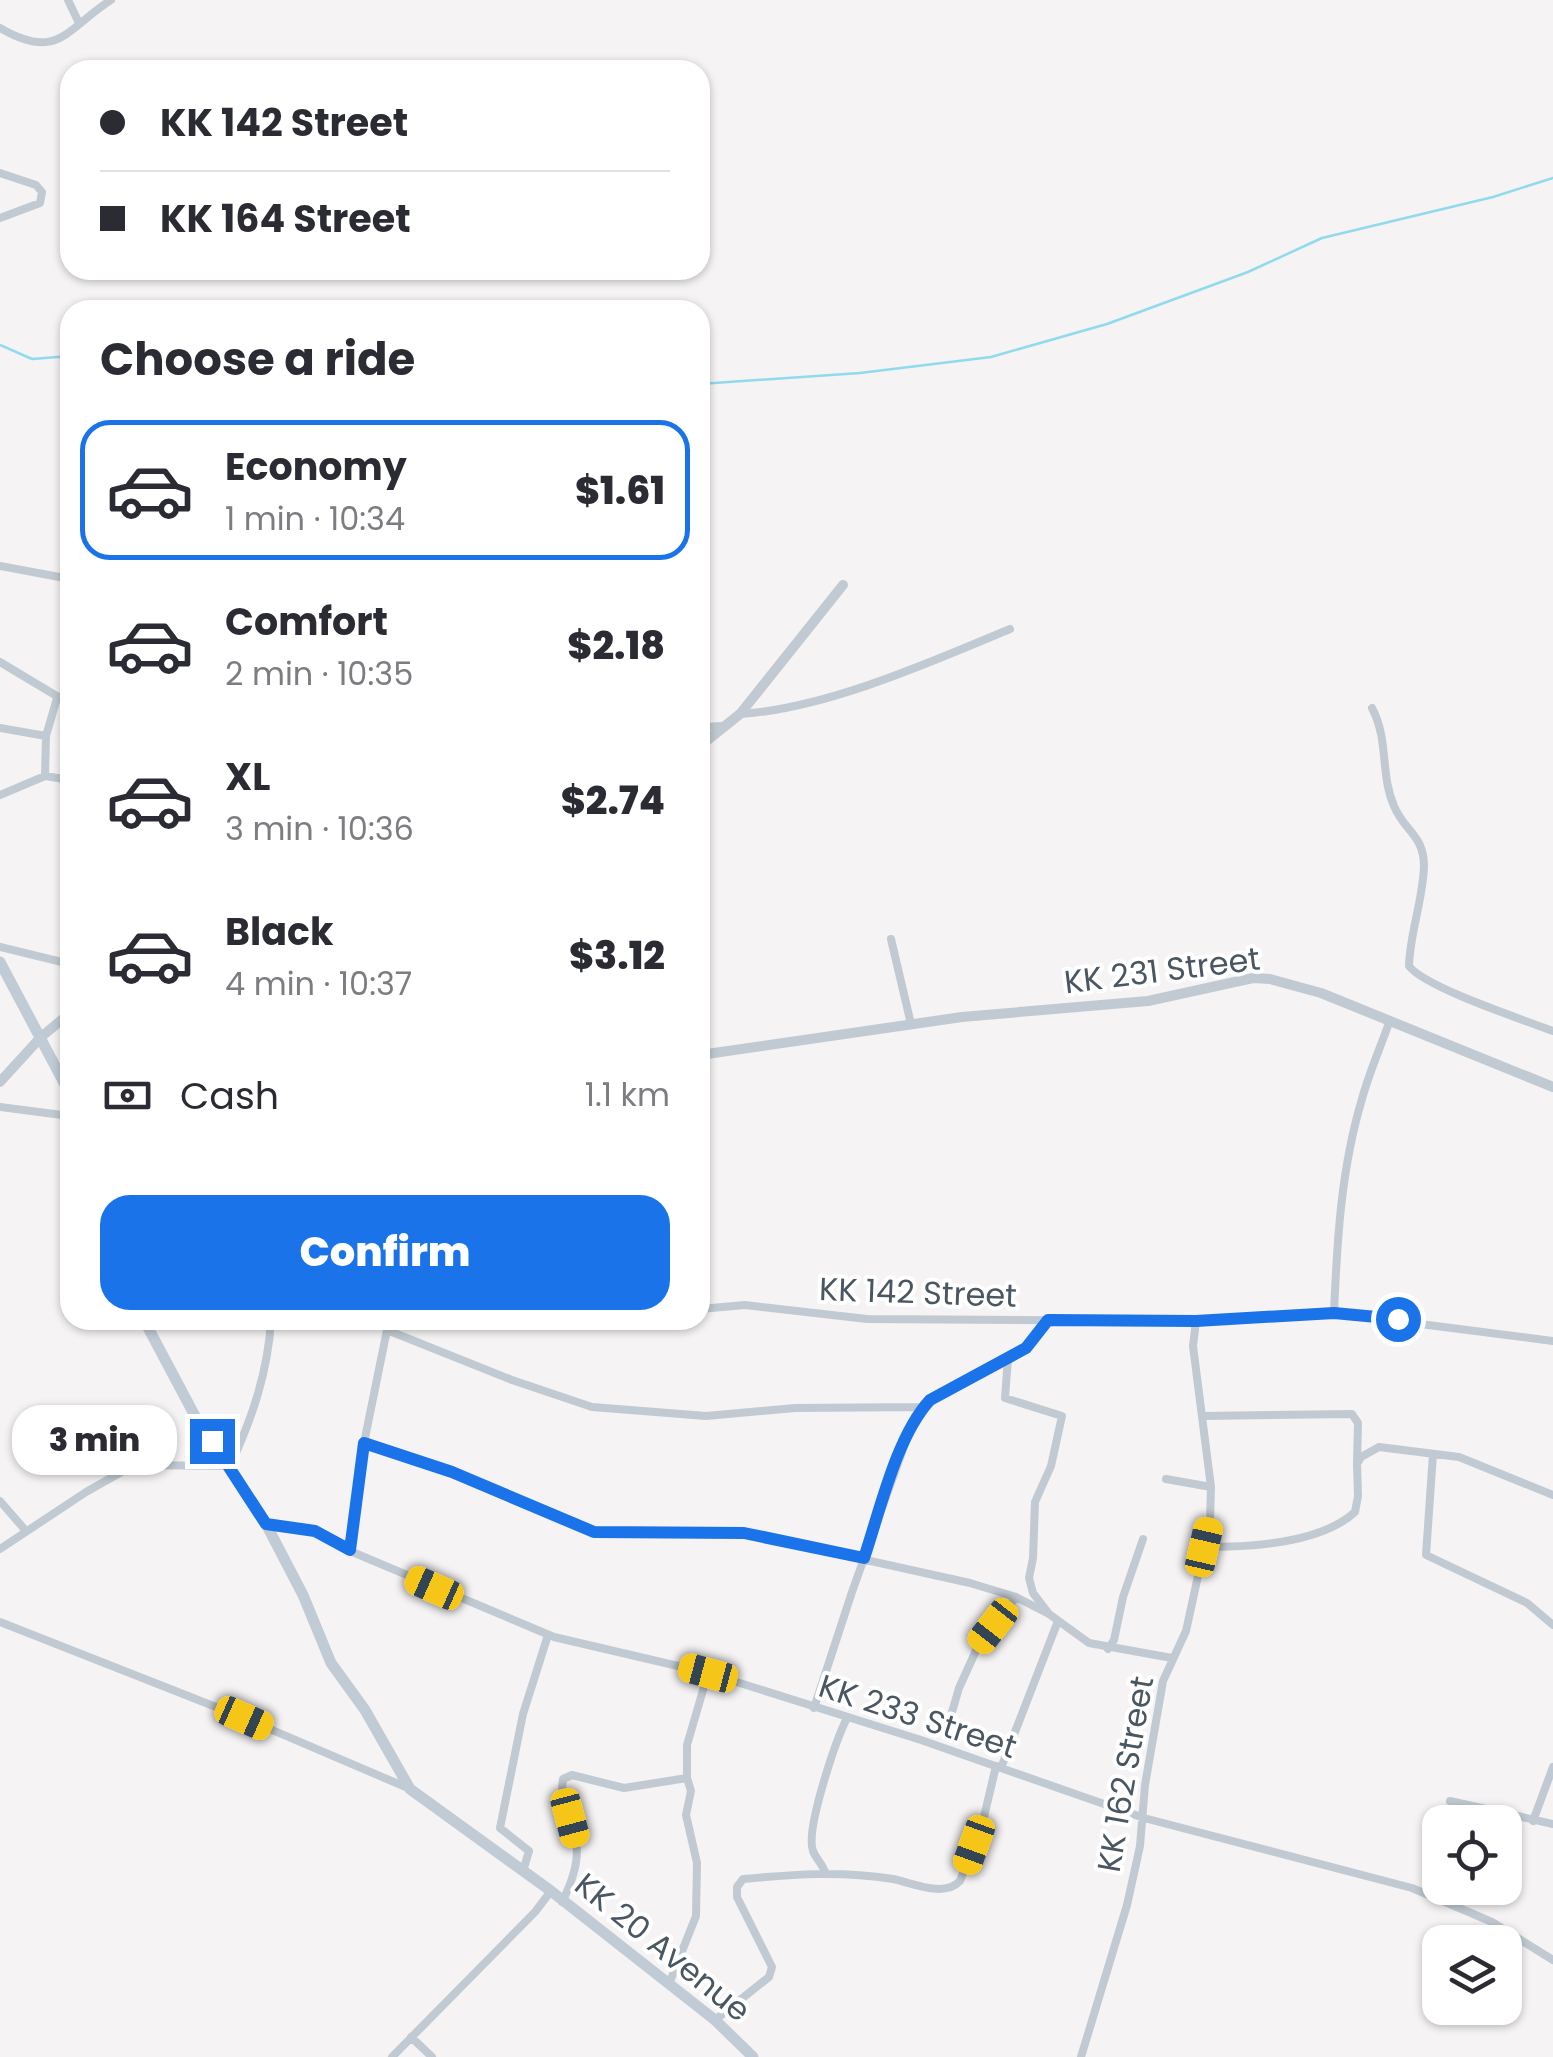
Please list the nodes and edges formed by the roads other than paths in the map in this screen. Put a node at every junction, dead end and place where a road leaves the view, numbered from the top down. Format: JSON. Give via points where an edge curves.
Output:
{"nodes":[{"id":1,"x":68,"y":0,"type":"edge"},
{"id":2,"x":111,"y":0,"type":"edge"},
{"id":3,"x":79,"y":22,"type":"junction"},
{"id":4,"x":0,"y":27,"type":"edge"},
{"id":5,"x":0,"y":173,"type":"edge"},
{"id":6,"x":0,"y":218,"type":"edge"},
{"id":7,"x":0,"y":566,"type":"edge"},
{"id":8,"x":60,"y":576,"type":"edge"},
{"id":9,"x":843,"y":585,"type":"dead end"},
{"id":10,"x":1010,"y":629,"type":"dead end"},
{"id":11,"x":0,"y":662,"type":"edge"},
{"id":12,"x":57,"y":698,"type":"junction"},
{"id":13,"x":60,"y":699,"type":"edge"},
{"id":14,"x":1372,"y":708,"type":"dead end"},
{"id":15,"x":740,"y":714,"type":"junction"},
{"id":16,"x":722,"y":726,"type":"junction"},
{"id":17,"x":710,"y":727,"type":"edge"},
{"id":18,"x":0,"y":728,"type":"edge"},
{"id":19,"x":46,"y":736,"type":"junction"},
{"id":20,"x":710,"y":737,"type":"edge"},
{"id":21,"x":45,"y":776,"type":"junction"},
{"id":22,"x":60,"y":778,"type":"edge"},
{"id":23,"x":0,"y":794,"type":"edge"},
{"id":24,"x":891,"y":939,"type":"dead end"},
{"id":25,"x":0,"y":947,"type":"edge"},
{"id":26,"x":0,"y":962,"type":"edge"},
{"id":27,"x":60,"y":962,"type":"edge"},
{"id":28,"x":1390,"y":1020,"type":"junction"},
{"id":29,"x":60,"y":1021,"type":"edge"},
{"id":30,"x":911,"y":1024,"type":"junction"},
{"id":31,"x":1553,"y":1032,"type":"edge"},
{"id":32,"x":41,"y":1037,"type":"junction"},
{"id":33,"x":710,"y":1054,"type":"edge"},
{"id":34,"x":60,"y":1074,"type":"edge"},
{"id":35,"x":0,"y":1082,"type":"edge"},
{"id":36,"x":1553,"y":1087,"type":"edge"},
{"id":37,"x":0,"y":1107,"type":"edge"},
{"id":38,"x":60,"y":1115,"type":"edge"},
{"id":39,"x":710,"y":1308,"type":"edge"},
{"id":40,"x":1334,"y":1313,"type":"junction"},
{"id":41,"x":1048,"y":1320,"type":"junction"},
{"id":42,"x":1196,"y":1321,"type":"junction"},
{"id":43,"x":149,"y":1330,"type":"edge"},
{"id":44,"x":270,"y":1330,"type":"edge"},
{"id":45,"x":387,"y":1330,"type":"edge"},
{"id":46,"x":399,"y":1330,"type":"edge"},
{"id":47,"x":1553,"y":1341,"type":"edge"},
{"id":48,"x":1008,"y":1358,"type":"junction"},
{"id":49,"x":924,"y":1408,"type":"junction"},
{"id":50,"x":1203,"y":1416,"type":"junction"},
{"id":51,"x":364,"y":1443,"type":"junction"},
{"id":52,"x":1433,"y":1454,"type":"junction"},
{"id":53,"x":1357,"y":1464,"type":"junction"},
{"id":54,"x":230,"y":1466,"type":"junction"},
{"id":55,"x":1166,"y":1479,"type":"dead end"},
{"id":56,"x":1211,"y":1487,"type":"junction"},
{"id":57,"x":1553,"y":1494,"type":"edge"},
{"id":58,"x":0,"y":1501,"type":"edge"},
{"id":59,"x":266,"y":1524,"type":"junction"},
{"id":60,"x":26,"y":1531,"type":"junction"},
{"id":61,"x":1143,"y":1538,"type":"dead end"},
{"id":62,"x":1204,"y":1547,"type":"junction"},
{"id":63,"x":0,"y":1549,"type":"edge"},
{"id":64,"x":350,"y":1550,"type":"junction"},
{"id":65,"x":864,"y":1558,"type":"junction"},
{"id":66,"x":1016,"y":1597,"type":"junction"},
{"id":67,"x":1050,"y":1614,"type":"junction"},
{"id":68,"x":1058,"y":1621,"type":"junction"},
{"id":69,"x":0,"y":1622,"type":"edge"},
{"id":70,"x":1553,"y":1625,"type":"edge"},
{"id":71,"x":548,"y":1634,"type":"junction"},
{"id":72,"x":1108,"y":1648,"type":"junction"},
{"id":73,"x":1172,"y":1658,"type":"junction"},
{"id":74,"x":708,"y":1673,"type":"junction"},
{"id":75,"x":814,"y":1708,"type":"junction"},
{"id":76,"x":847,"y":1718,"type":"junction"},
{"id":77,"x":950,"y":1719,"type":"dead end"},
{"id":78,"x":1553,"y":1767,"type":"edge"},
{"id":79,"x":998,"y":1768,"type":"junction"},
{"id":80,"x":686,"y":1778,"type":"junction"},
{"id":81,"x":410,"y":1789,"type":"junction"},
{"id":82,"x":1450,"y":1801,"type":"dead end"},
{"id":83,"x":1144,"y":1818,"type":"junction"},
{"id":84,"x":1533,"y":1821,"type":"junction"},
{"id":85,"x":1553,"y":1824,"type":"edge"},
{"id":86,"x":523,"y":1871,"type":"junction"},
{"id":87,"x":825,"y":1872,"type":"junction"},
{"id":88,"x":551,"y":1891,"type":"junction"},
{"id":89,"x":562,"y":1902,"type":"junction"},
{"id":90,"x":1553,"y":1960,"type":"edge"},
{"id":91,"x":669,"y":1984,"type":"junction"},
{"id":92,"x":715,"y":2020,"type":"junction"},
{"id":93,"x":412,"y":2037,"type":"junction"},
{"id":94,"x":392,"y":2057,"type":"edge"},
{"id":95,"x":432,"y":2057,"type":"edge"},
{"id":96,"x":753,"y":2057,"type":"edge"},
{"id":97,"x":1081,"y":2057,"type":"edge"}],
"edges":[{"from":1,"to":3,"type":"street"},
{"from":2,"to":3,"type":"street"},
{"from":3,"to":4,"type":"street","via":[[54,42],[32,42]]},
{"from":5,"to":6,"type":"street","via":[[42,192],[40,203]]},
{"from":7,"to":8,"type":"street"},
{"from":9,"to":15,"type":"street"},
{"from":10,"to":15,"type":"street","via":[[815,702]]},
{"from":11,"to":12,"type":"street"},
{"from":12,"to":13,"type":"street"},
{"from":12,"to":19,"type":"street"},
{"from":14,"to":31,"type":"street","via":[[1382,727],[1394,807],[1422,843],[1409,966],[1434,984]]},
{"from":15,"to":16,"type":"street"},
{"from":16,"to":17,"type":"street"},
{"from":16,"to":20,"type":"street"},
{"from":18,"to":19,"type":"street"},
{"from":19,"to":21,"type":"street"},
{"from":21,"to":22,"type":"street"},
{"from":21,"to":23,"type":"street"},
{"from":24,"to":30,"type":"street"},
{"from":25,"to":27,"type":"street"},
{"from":26,"to":32,"type":"main road"},
{"from":28,"to":30,"type":"street","name":"KK 231 Street","via":[[1321,993],[1253,978],[1148,1001]]},
{"from":28,"to":36,"type":"street","name":"KK 231 Street"},
{"from":28,"to":40,"type":"street","via":[[1361,1100],[1346,1170]]},
{"from":29,"to":32,"type":"street"},
{"from":30,"to":33,"type":"street","name":"KK 231 Street"},
{"from":32,"to":34,"type":"main road"},
{"from":32,"to":35,"type":"street"},
{"from":37,"to":38,"type":"street"},
{"from":39,"to":41,"type":"street","name":"KK 142 Street","via":[[745,1305],[867,1319]]},
{"from":40,"to":42,"type":"street","name":"KK 142 Street"},
{"from":40,"to":47,"type":"street","name":"KK 142 Street"},
{"from":41,"to":42,"type":"street","name":"KK 142 Street"},
{"from":41,"to":48,"type":"street","via":[[1026,1348]]},
{"from":42,"to":50,"type":"street","name":"KK 162 Street"},
{"from":43,"to":54,"type":"main road"},
{"from":44,"to":54,"type":"street","via":[[260,1391]]},
{"from":45,"to":51,"type":"street"},
{"from":46,"to":49,"type":"street","via":[[592,1407],[706,1416]]},
{"from":48,"to":49,"type":"street"},
{"from":48,"to":67,"type":"street","via":[[1005,1398],[1062,1416],[1035,1502],[1028,1578]]},
{"from":49,"to":65,"type":"street"},
{"from":50,"to":53,"type":"street","via":[[1352,1414],[1358,1423]]},
{"from":50,"to":56,"type":"street","name":"KK 162 Street"},
{"from":51,"to":64,"type":"street"},
{"from":51,"to":65,"type":"street","via":[[594,1532],[744,1533]]},
{"from":52,"to":53,"type":"street","via":[[1379,1447]]},
{"from":52,"to":57,"type":"street","via":[[1470,1460]]},
{"from":52,"to":70,"type":"street","via":[[1426,1555],[1527,1604]]},
{"from":53,"to":62,"type":"street","via":[[1355,1512],[1338,1524],[1277,1544]]},
{"from":54,"to":59,"type":"main road"},
{"from":54,"to":60,"type":"street","via":[[134,1466]]},
{"from":55,"to":56,"type":"street"},
{"from":56,"to":62,"type":"street","name":"KK 162 Street"},
{"from":58,"to":60,"type":"street"},
{"from":59,"to":64,"type":"street","name":"KK 233 Street","via":[[315,1531]]},
{"from":59,"to":81,"type":"main road","via":[[331,1662]]},
{"from":60,"to":63,"type":"street"},
{"from":61,"to":72,"type":"street"},
{"from":62,"to":73,"type":"street","name":"KK 162 Street","via":[[1186,1631]]},
{"from":64,"to":71,"type":"street","name":"KK 233 Street"},
{"from":65,"to":66,"type":"street"},
{"from":65,"to":75,"type":"street"},
{"from":66,"to":67,"type":"street"},
{"from":66,"to":77,"type":"street","via":[[979,1644]]},
{"from":67,"to":68,"type":"street"},
{"from":68,"to":72,"type":"street"},
{"from":68,"to":79,"type":"street"},
{"from":69,"to":81,"type":"street","name":"KK 20 Avenue"},
{"from":71,"to":74,"type":"street","name":"KK 233 Street"},
{"from":71,"to":86,"type":"street","via":[[522,1714],[500,1828],[529,1850]]},
{"from":72,"to":73,"type":"street"},
{"from":73,"to":83,"type":"street","name":"KK 162 Street","via":[[1151,1742]]},
{"from":74,"to":75,"type":"street","name":"KK 233 Street"},
{"from":74,"to":80,"type":"street","via":[[687,1746]]},
{"from":75,"to":76,"type":"street","name":"KK 233 Street"},
{"from":76,"to":79,"type":"street","name":"KK 233 Street"},
{"from":76,"to":87,"type":"street","via":[[813,1828],[812,1846]]},
{"from":78,"to":84,"type":"street"},
{"from":79,"to":83,"type":"street","name":"KK 233 Street"},
{"from":79,"to":87,"type":"street","via":[[957,1886],[944,1890]]},
{"from":80,"to":89,"type":"street","via":[[624,1788],[572,1775],[563,1779],[579,1849]]},
{"from":80,"to":91,"type":"street","via":[[696,1916]]},
{"from":81,"to":86,"type":"main road","name":"KK 20 Avenue"},
{"from":82,"to":84,"type":"street"},
{"from":83,"to":90,"type":"street","name":"KK 233 Street","via":[[1412,1888],[1492,1922]]},
{"from":83,"to":97,"type":"street","name":"KK 162 Street","via":[[1128,1906]]},
{"from":84,"to":85,"type":"street"},
{"from":86,"to":88,"type":"main road","name":"KK 20 Avenue"},
{"from":87,"to":92,"type":"street","via":[[743,1880],[737,1887],[772,1966],[769,1977]]},
{"from":88,"to":89,"type":"main road","name":"KK 20 Avenue"},
{"from":88,"to":93,"type":"street"},
{"from":89,"to":91,"type":"main road","name":"KK 20 Avenue"},
{"from":91,"to":92,"type":"main road","name":"KK 20 Avenue"},
{"from":92,"to":96,"type":"main road","name":"KK 20 Avenue"},
{"from":93,"to":94,"type":"street"},
{"from":93,"to":95,"type":"street"}]}
